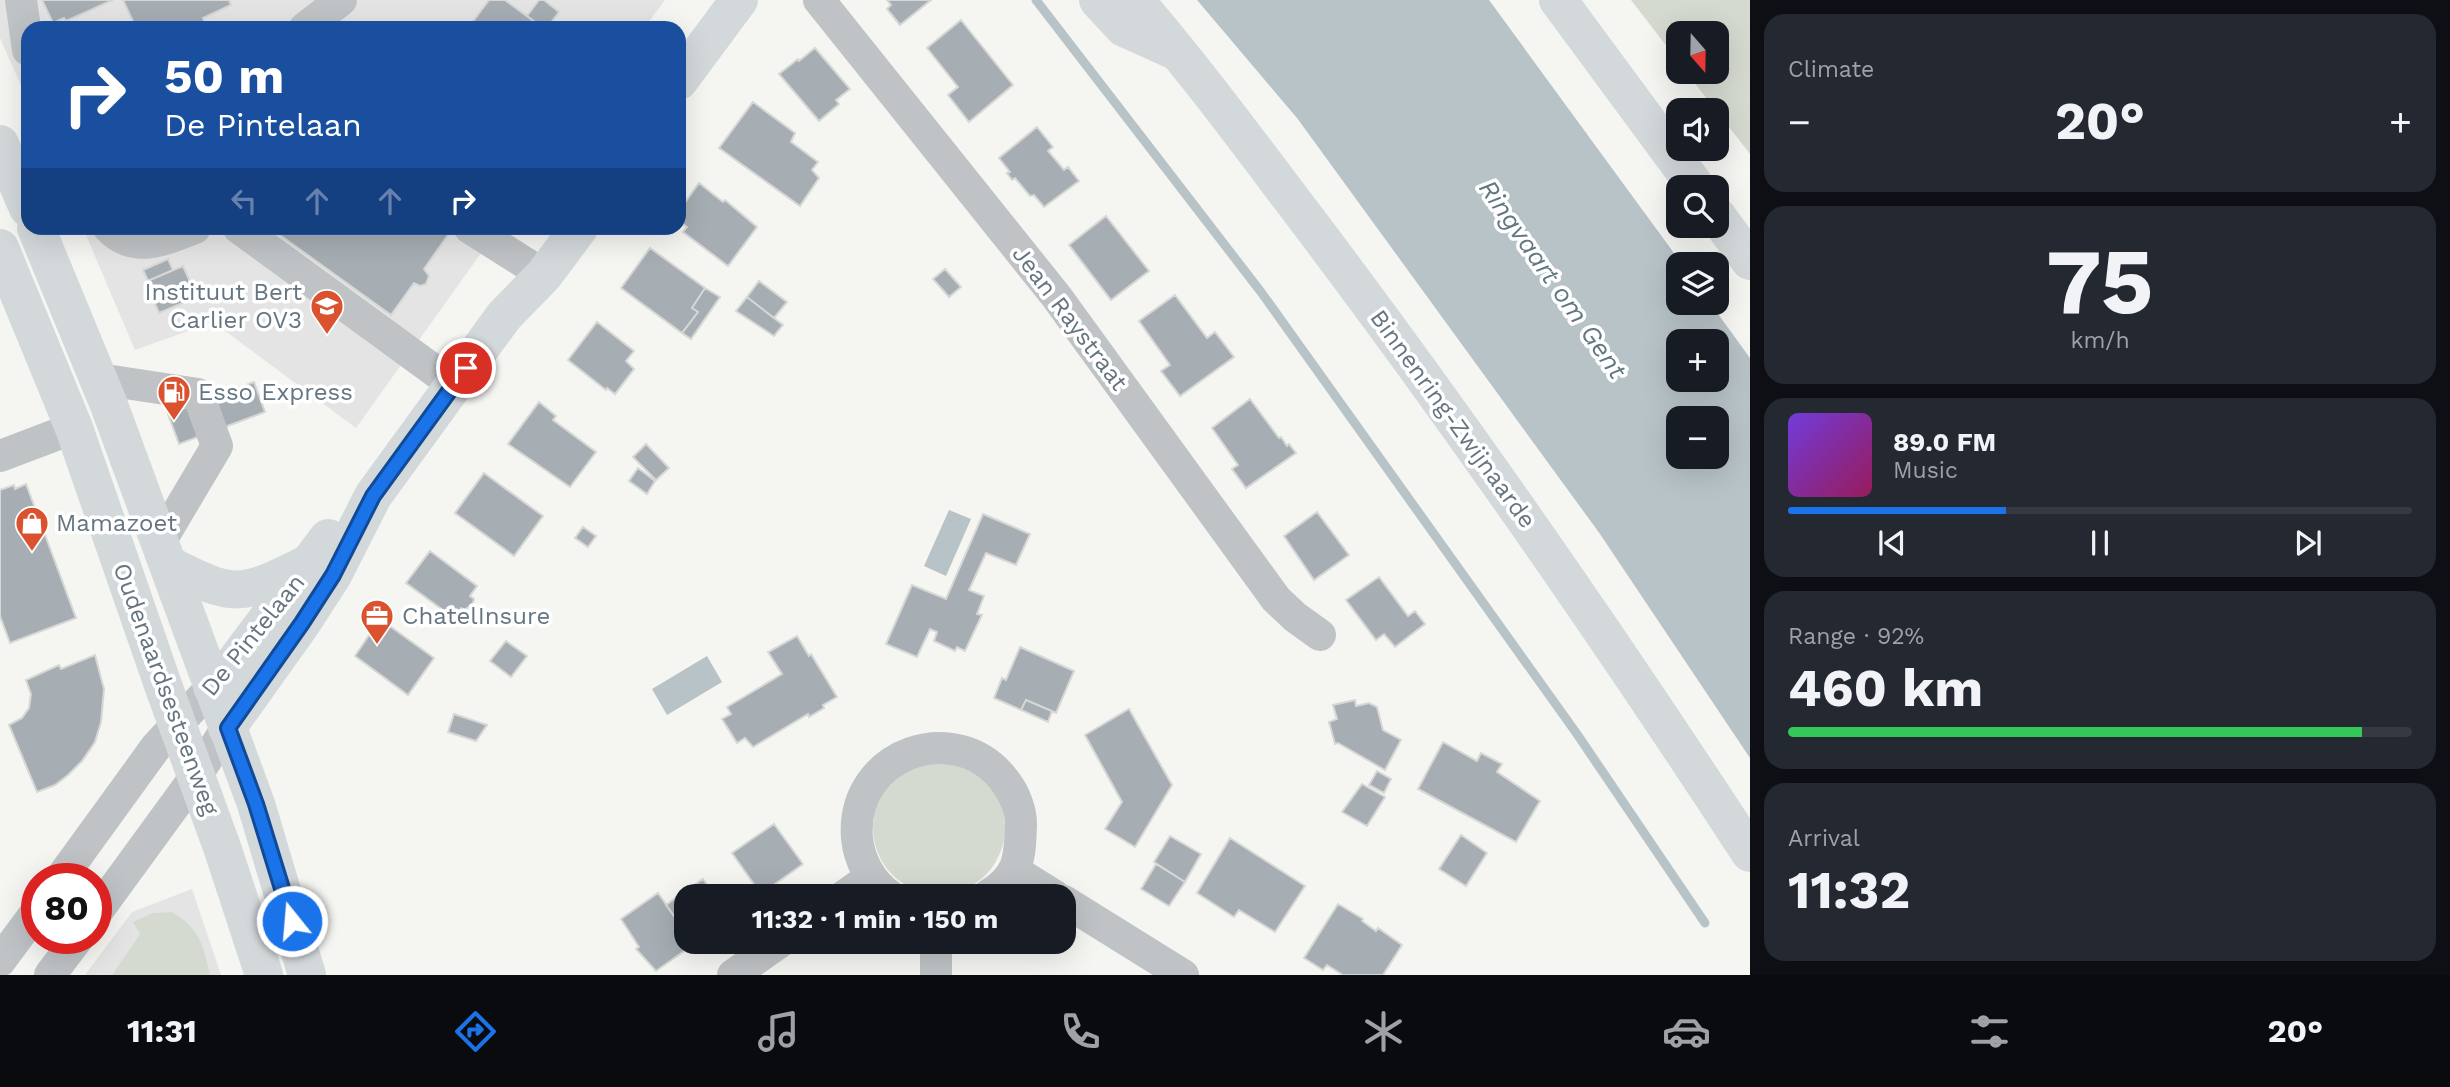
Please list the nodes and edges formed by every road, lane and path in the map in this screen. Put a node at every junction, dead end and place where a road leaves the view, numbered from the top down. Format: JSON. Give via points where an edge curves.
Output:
{"nodes":[{"id":1,"x":21,"y":0,"type":"edge"},
{"id":2,"x":305,"y":0,"type":"edge"},
{"id":3,"x":341,"y":0,"type":"edge"},
{"id":4,"x":739,"y":0,"type":"edge"},
{"id":5,"x":819,"y":0,"type":"edge"},
{"id":6,"x":1098,"y":0,"type":"edge"},
{"id":7,"x":1135,"y":0,"type":"edge"},
{"id":8,"x":1558,"y":0,"type":"edge"},
{"id":9,"x":24,"y":21,"type":"edge"},
{"id":10,"x":303,"y":21,"type":"edge"},
{"id":11,"x":312,"y":21,"type":"edge"},
{"id":12,"x":1180,"y":53,"type":"junction"},
{"id":13,"x":686,"y":72,"type":"edge"},
{"id":14,"x":0,"y":144,"type":"edge"},
{"id":15,"x":1687,"y":175,"type":"edge"},
{"id":16,"x":21,"y":192,"type":"edge"},
{"id":17,"x":1729,"y":232,"type":"edge"},
{"id":18,"x":39,"y":235,"type":"edge"},
{"id":19,"x":119,"y":235,"type":"edge"},
{"id":20,"x":177,"y":235,"type":"edge"},
{"id":21,"x":249,"y":235,"type":"edge"},
{"id":22,"x":481,"y":235,"type":"edge"},
{"id":23,"x":574,"y":235,"type":"edge"},
{"id":24,"x":0,"y":248,"type":"edge"},
{"id":25,"x":1750,"y":261,"type":"edge"},
{"id":26,"x":544,"y":275,"type":"junction"},
{"id":27,"x":99,"y":379,"type":"junction"},
{"id":28,"x":454,"y":385,"type":"junction"},
{"id":29,"x":74,"y":428,"type":"junction"},
{"id":30,"x":0,"y":456,"type":"edge"},
{"id":31,"x":373,"y":496,"type":"junction"},
{"id":32,"x":165,"y":554,"type":"junction"},
{"id":33,"x":313,"y":561,"type":"junction"},
{"id":34,"x":1320,"y":635,"type":"dead end"},
{"id":35,"x":212,"y":687,"type":"junction"},
{"id":36,"x":177,"y":724,"type":"junction"},
{"id":37,"x":228,"y":728,"type":"junction"},
{"id":38,"x":196,"y":776,"type":"junction"},
{"id":39,"x":89,"y":840,"type":"junction"},
{"id":40,"x":1750,"y":853,"type":"edge"},
{"id":41,"x":72,"y":863,"type":"edge"},
{"id":42,"x":129,"y":868,"type":"junction"},
{"id":43,"x":1015,"y":872,"type":"junction"},
{"id":44,"x":878,"y":884,"type":"edge"},
{"id":45,"x":1001,"y":884,"type":"edge"},
{"id":46,"x":1035,"y":884,"type":"edge"},
{"id":47,"x":112,"y":891,"type":"edge"},
{"id":48,"x":1076,"y":908,"type":"edge"},
{"id":49,"x":21,"y":933,"type":"edge"},
{"id":50,"x":66,"y":954,"type":"edge"},
{"id":51,"x":763,"y":954,"type":"edge"},
{"id":52,"x":936,"y":954,"type":"edge"},
{"id":53,"x":0,"y":961,"type":"edge"},
{"id":54,"x":50,"y":975,"type":"edge"},
{"id":55,"x":264,"y":975,"type":"edge"},
{"id":56,"x":307,"y":975,"type":"edge"},
{"id":57,"x":733,"y":975,"type":"edge"},
{"id":58,"x":936,"y":975,"type":"edge"},
{"id":59,"x":1183,"y":975,"type":"edge"}],
"edges":[{"from":1,"to":9,"type":"street"},
{"from":2,"to":10,"type":"street"},
{"from":3,"to":11,"type":"street"},
{"from":4,"to":13,"type":"main road"},
{"from":5,"to":34,"type":"street","name":"Jean Raystraat","via":[[1056,296],[1276,600]]},
{"from":6,"to":12,"type":"main road","via":[[1124,28]]},
{"from":7,"to":12,"type":"main road","name":"Binnenring-Zwijnaarde"},
{"from":8,"to":15,"type":"main road"},
{"from":12,"to":40,"type":"main road","name":"Binnenring-Zwijnaarde","via":[[1397,338],[1631,671]]},
{"from":14,"to":16,"type":"main road"},
{"from":17,"to":25,"type":"main road"},
{"from":18,"to":27,"type":"main road","name":"Oudenaardsesteenweg"},
{"from":19,"to":20,"type":"street","via":[[144,244]]},
{"from":21,"to":28,"type":"street"},
{"from":22,"to":26,"type":"street"},
{"from":23,"to":26,"type":"main road","name":"De Pintelaan"},
{"from":24,"to":29,"type":"main road","name":"Oudenaardsesteenweg"},
{"from":26,"to":28,"type":"main road","name":"De Pintelaan","via":[[504,316]]},
{"from":27,"to":32,"type":"main road","name":"Oudenaardsesteenweg"},
{"from":27,"to":32,"type":"street","via":[[198,394],[217,446]]},
{"from":28,"to":31,"type":"main road","name":"De Pintelaan"},
{"from":29,"to":30,"type":"street"},
{"from":29,"to":36,"type":"main road","name":"Oudenaardsesteenweg"},
{"from":31,"to":33,"type":"main road","name":"De Pintelaan","via":[[341,518]]},
{"from":31,"to":37,"type":"main road","name":"De Pintelaan","via":[[333,575]]},
{"from":32,"to":33,"type":"main road","name":"De Pintelaan","via":[[205,584],[232,590],[264,585]]},
{"from":32,"to":35,"type":"main road","name":"Oudenaardsesteenweg"},
{"from":33,"to":35,"type":"main road","name":"De Pintelaan"},
{"from":35,"to":36,"type":"street","name":"De Pintelaan"},
{"from":35,"to":37,"type":"main road","name":"Oudenaardsesteenweg"},
{"from":36,"to":38,"type":"main road","name":"Oudenaardsesteenweg"},
{"from":36,"to":39,"type":"street","name":"De Pintelaan"},
{"from":37,"to":38,"type":"street","name":"De Pintelaan"},
{"from":37,"to":56,"type":"main road","name":"Oudenaardsesteenweg"},
{"from":38,"to":42,"type":"street","name":"De Pintelaan"},
{"from":38,"to":55,"type":"main road","name":"Oudenaardsesteenweg"},
{"from":39,"to":41,"type":"street","name":"De Pintelaan"},
{"from":39,"to":42,"type":"street","via":[[98,835],[110,837],[124,847]]},
{"from":42,"to":47,"type":"street","name":"De Pintelaan"},
{"from":43,"to":44,"type":"street","via":[[1021,817],[1000,774],[979,757],[944,747],[918,749],[892,761],[872,780],[859,806],[859,851]]},
{"from":43,"to":45,"type":"street"},
{"from":43,"to":46,"type":"street"},
{"from":48,"to":59,"type":"street"},
{"from":49,"to":53,"type":"street"},
{"from":50,"to":54,"type":"street"},
{"from":51,"to":57,"type":"street"},
{"from":52,"to":58,"type":"street"}]}
